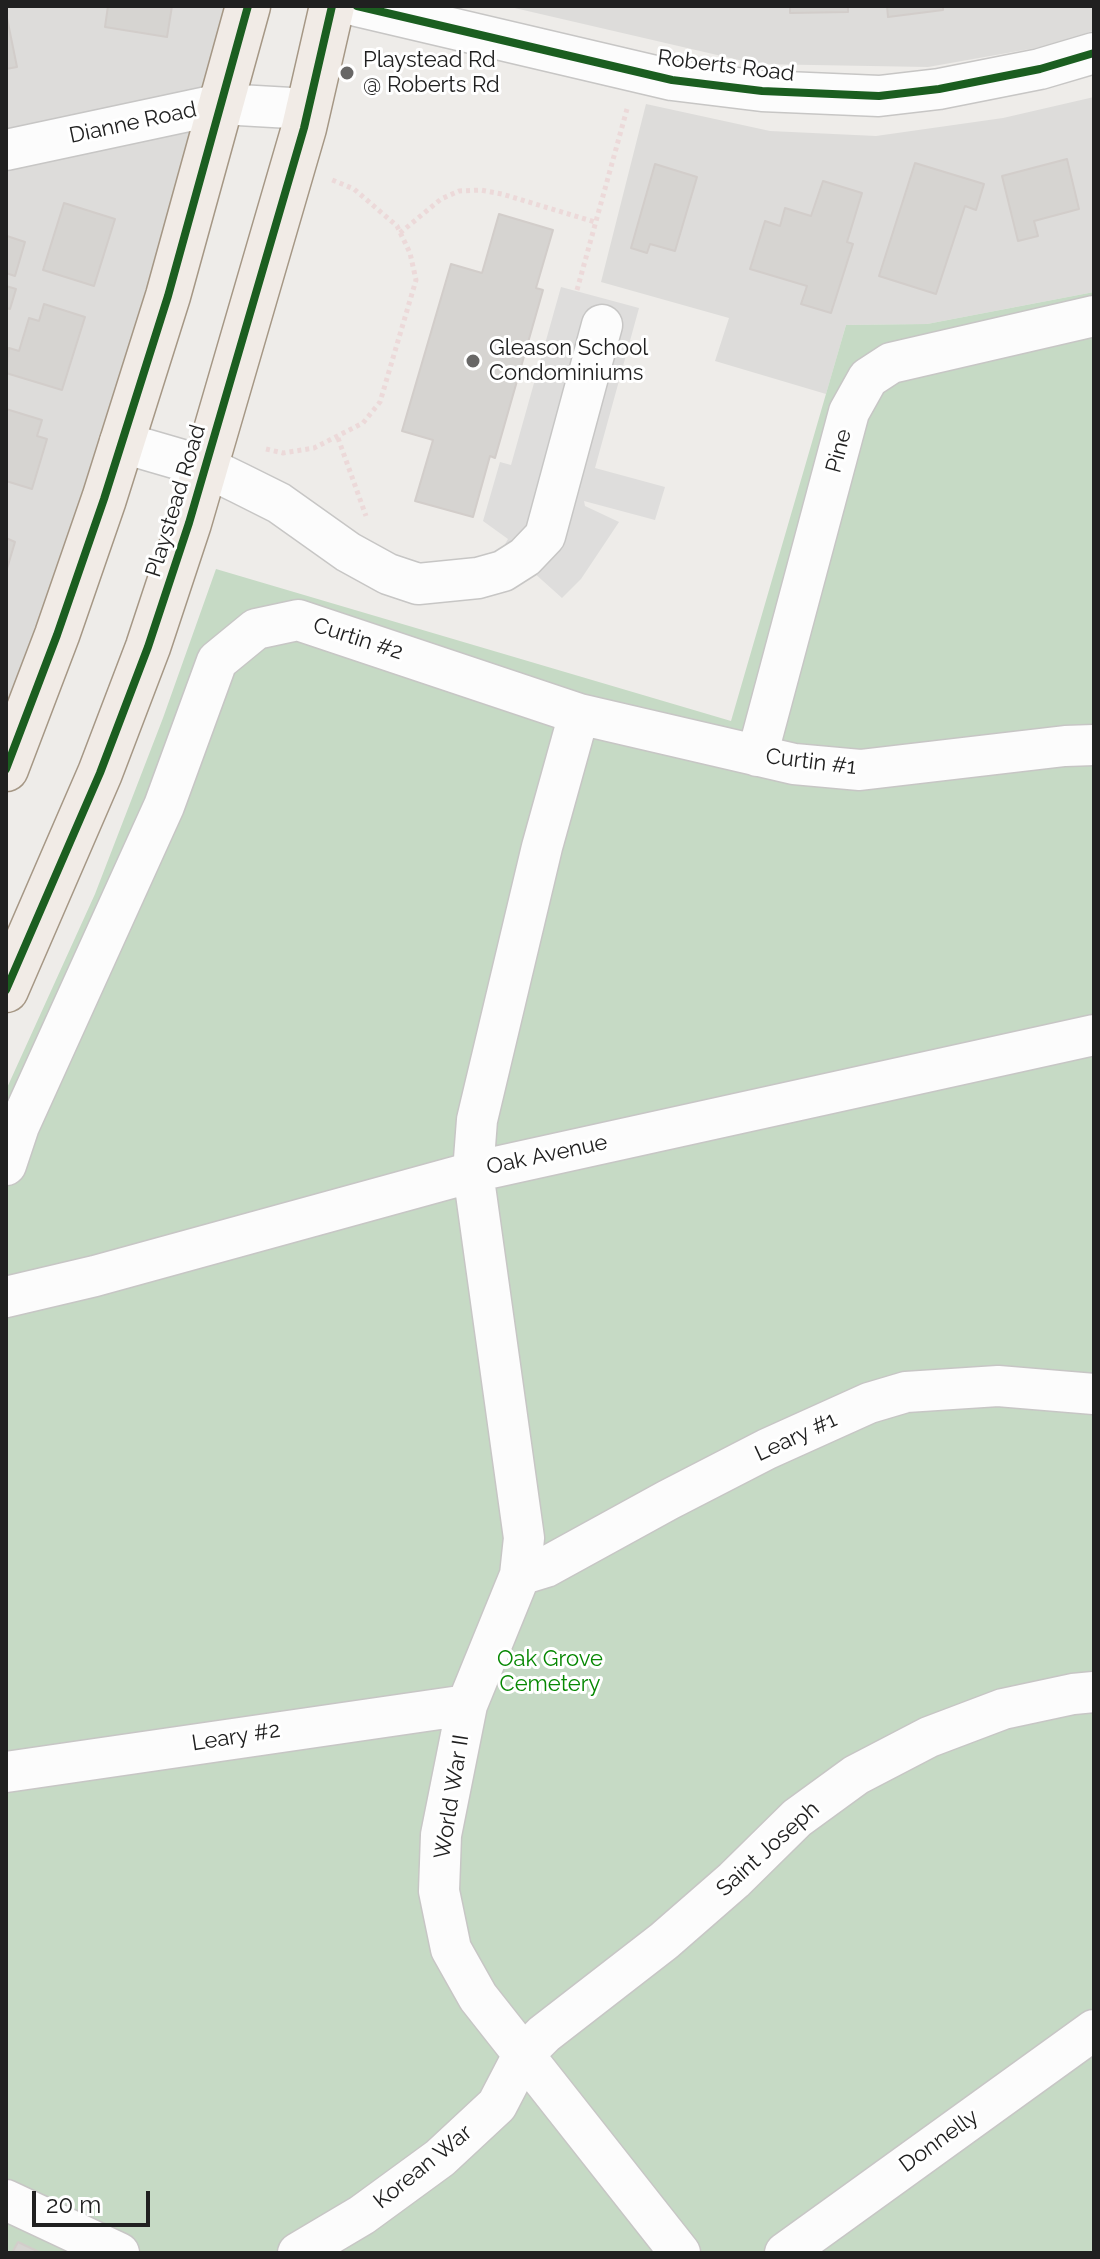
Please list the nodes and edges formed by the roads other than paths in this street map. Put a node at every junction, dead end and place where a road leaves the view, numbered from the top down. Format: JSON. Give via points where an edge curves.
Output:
{"nodes":[{"id":1,"x":248,"y":6,"type":"edge"},
{"id":2,"x":332,"y":6,"type":"edge"},
{"id":3,"x":357,"y":6,"type":"edge"},
{"id":4,"x":1094,"y":53,"type":"edge"},
{"id":5,"x":221,"y":104,"type":"junction"},
{"id":6,"x":308,"y":109,"type":"junction"},
{"id":7,"x":6,"y":150,"type":"edge"},
{"id":8,"x":1094,"y":316,"type":"edge"},
{"id":9,"x":602,"y":325,"type":"dead end"},
{"id":10,"x":120,"y":442,"type":"junction"},
{"id":11,"x":206,"y":467,"type":"junction"},
{"id":12,"x":579,"y":714,"type":"junction"},
{"id":13,"x":1094,"y":745,"type":"edge"},
{"id":14,"x":757,"y":756,"type":"junction"},
{"id":15,"x":6,"y":769,"type":"edge"},
{"id":16,"x":6,"y":990,"type":"edge"},
{"id":17,"x":1094,"y":1035,"type":"edge"},
{"id":18,"x":6,"y":1165,"type":"edge"},
{"id":19,"x":473,"y":1172,"type":"junction"},
{"id":20,"x":9,"y":1285,"type":"edge"},
{"id":21,"x":1094,"y":1394,"type":"edge"},
{"id":22,"x":520,"y":1575,"type":"junction"},
{"id":23,"x":1094,"y":1692,"type":"edge"},
{"id":24,"x":467,"y":1705,"type":"junction"},
{"id":25,"x":6,"y":1772,"type":"edge"},
{"id":26,"x":1094,"y":2030,"type":"edge"},
{"id":27,"x":523,"y":2055,"type":"junction"},
{"id":28,"x":6,"y":2200,"type":"edge"},
{"id":29,"x":119,"y":2253,"type":"edge"},
{"id":30,"x":298,"y":2253,"type":"edge"},
{"id":31,"x":680,"y":2253,"type":"edge"},
{"id":32,"x":785,"y":2253,"type":"edge"}],
"edges":[{"from":1,"to":5,"type":"main road"},
{"from":2,"to":6,"type":"main road","name":"Playstead Road"},
{"from":3,"to":4,"type":"street","name":"Roberts Road","via":[[672,80],[762,91],[879,96],[924,91]]},
{"from":5,"to":6,"type":"street","name":"Dianne Road"},
{"from":5,"to":7,"type":"street","name":"Dianne Road"},
{"from":5,"to":10,"type":"main road","via":[[168,296]]},
{"from":6,"to":11,"type":"main road","name":"Playstead Road"},
{"from":8,"to":14,"type":"street","name":"Pine","via":[[891,363],[868,378],[849,412]]},
{"from":9,"to":11,"type":"street","via":[[545,536],[503,571],[418,584],[388,574],[279,503]]},
{"from":10,"to":11,"type":"street"},
{"from":10,"to":15,"type":"main road","via":[[57,635]]},
{"from":11,"to":16,"type":"main road","name":"Playstead Road","via":[[148,647],[100,773]]},
{"from":12,"to":14,"type":"street","name":"Curtin #1"},
{"from":12,"to":18,"type":"street","name":"Curtin #2","via":[[298,620],[256,629],[217,661],[164,806]]},
{"from":12,"to":19,"type":"street","via":[[477,1120]]},
{"from":13,"to":14,"type":"street","name":"Curtin #1","via":[[860,770]]},
{"from":17,"to":19,"type":"street","name":"Oak Avenue"},
{"from":19,"to":20,"type":"street","name":"Oak Avenue","via":[[110,1272]]},
{"from":19,"to":22,"type":"street","via":[[524,1538]]},
{"from":21,"to":22,"type":"street","name":"Leary #1","via":[[998,1386],[894,1395],[767,1449],[546,1567]]},
{"from":22,"to":24,"type":"street","name":"World War II"},
{"from":23,"to":27,"type":"street","name":"Saint Joseph","via":[[1003,1709],[929,1737],[856,1775],[797,1818],[676,1931]]},
{"from":24,"to":25,"type":"street","name":"Leary #2"},
{"from":24,"to":27,"type":"street","name":"World War II","via":[[441,1835],[439,1891],[451,1949],[478,1997]]},
{"from":26,"to":32,"type":"street","name":"Donnelly"},
{"from":27,"to":30,"type":"street","name":"Korean War","via":[[497,2105],[440,2158],[362,2215]]},
{"from":27,"to":31,"type":"street"},
{"from":28,"to":29,"type":"street"}]}
